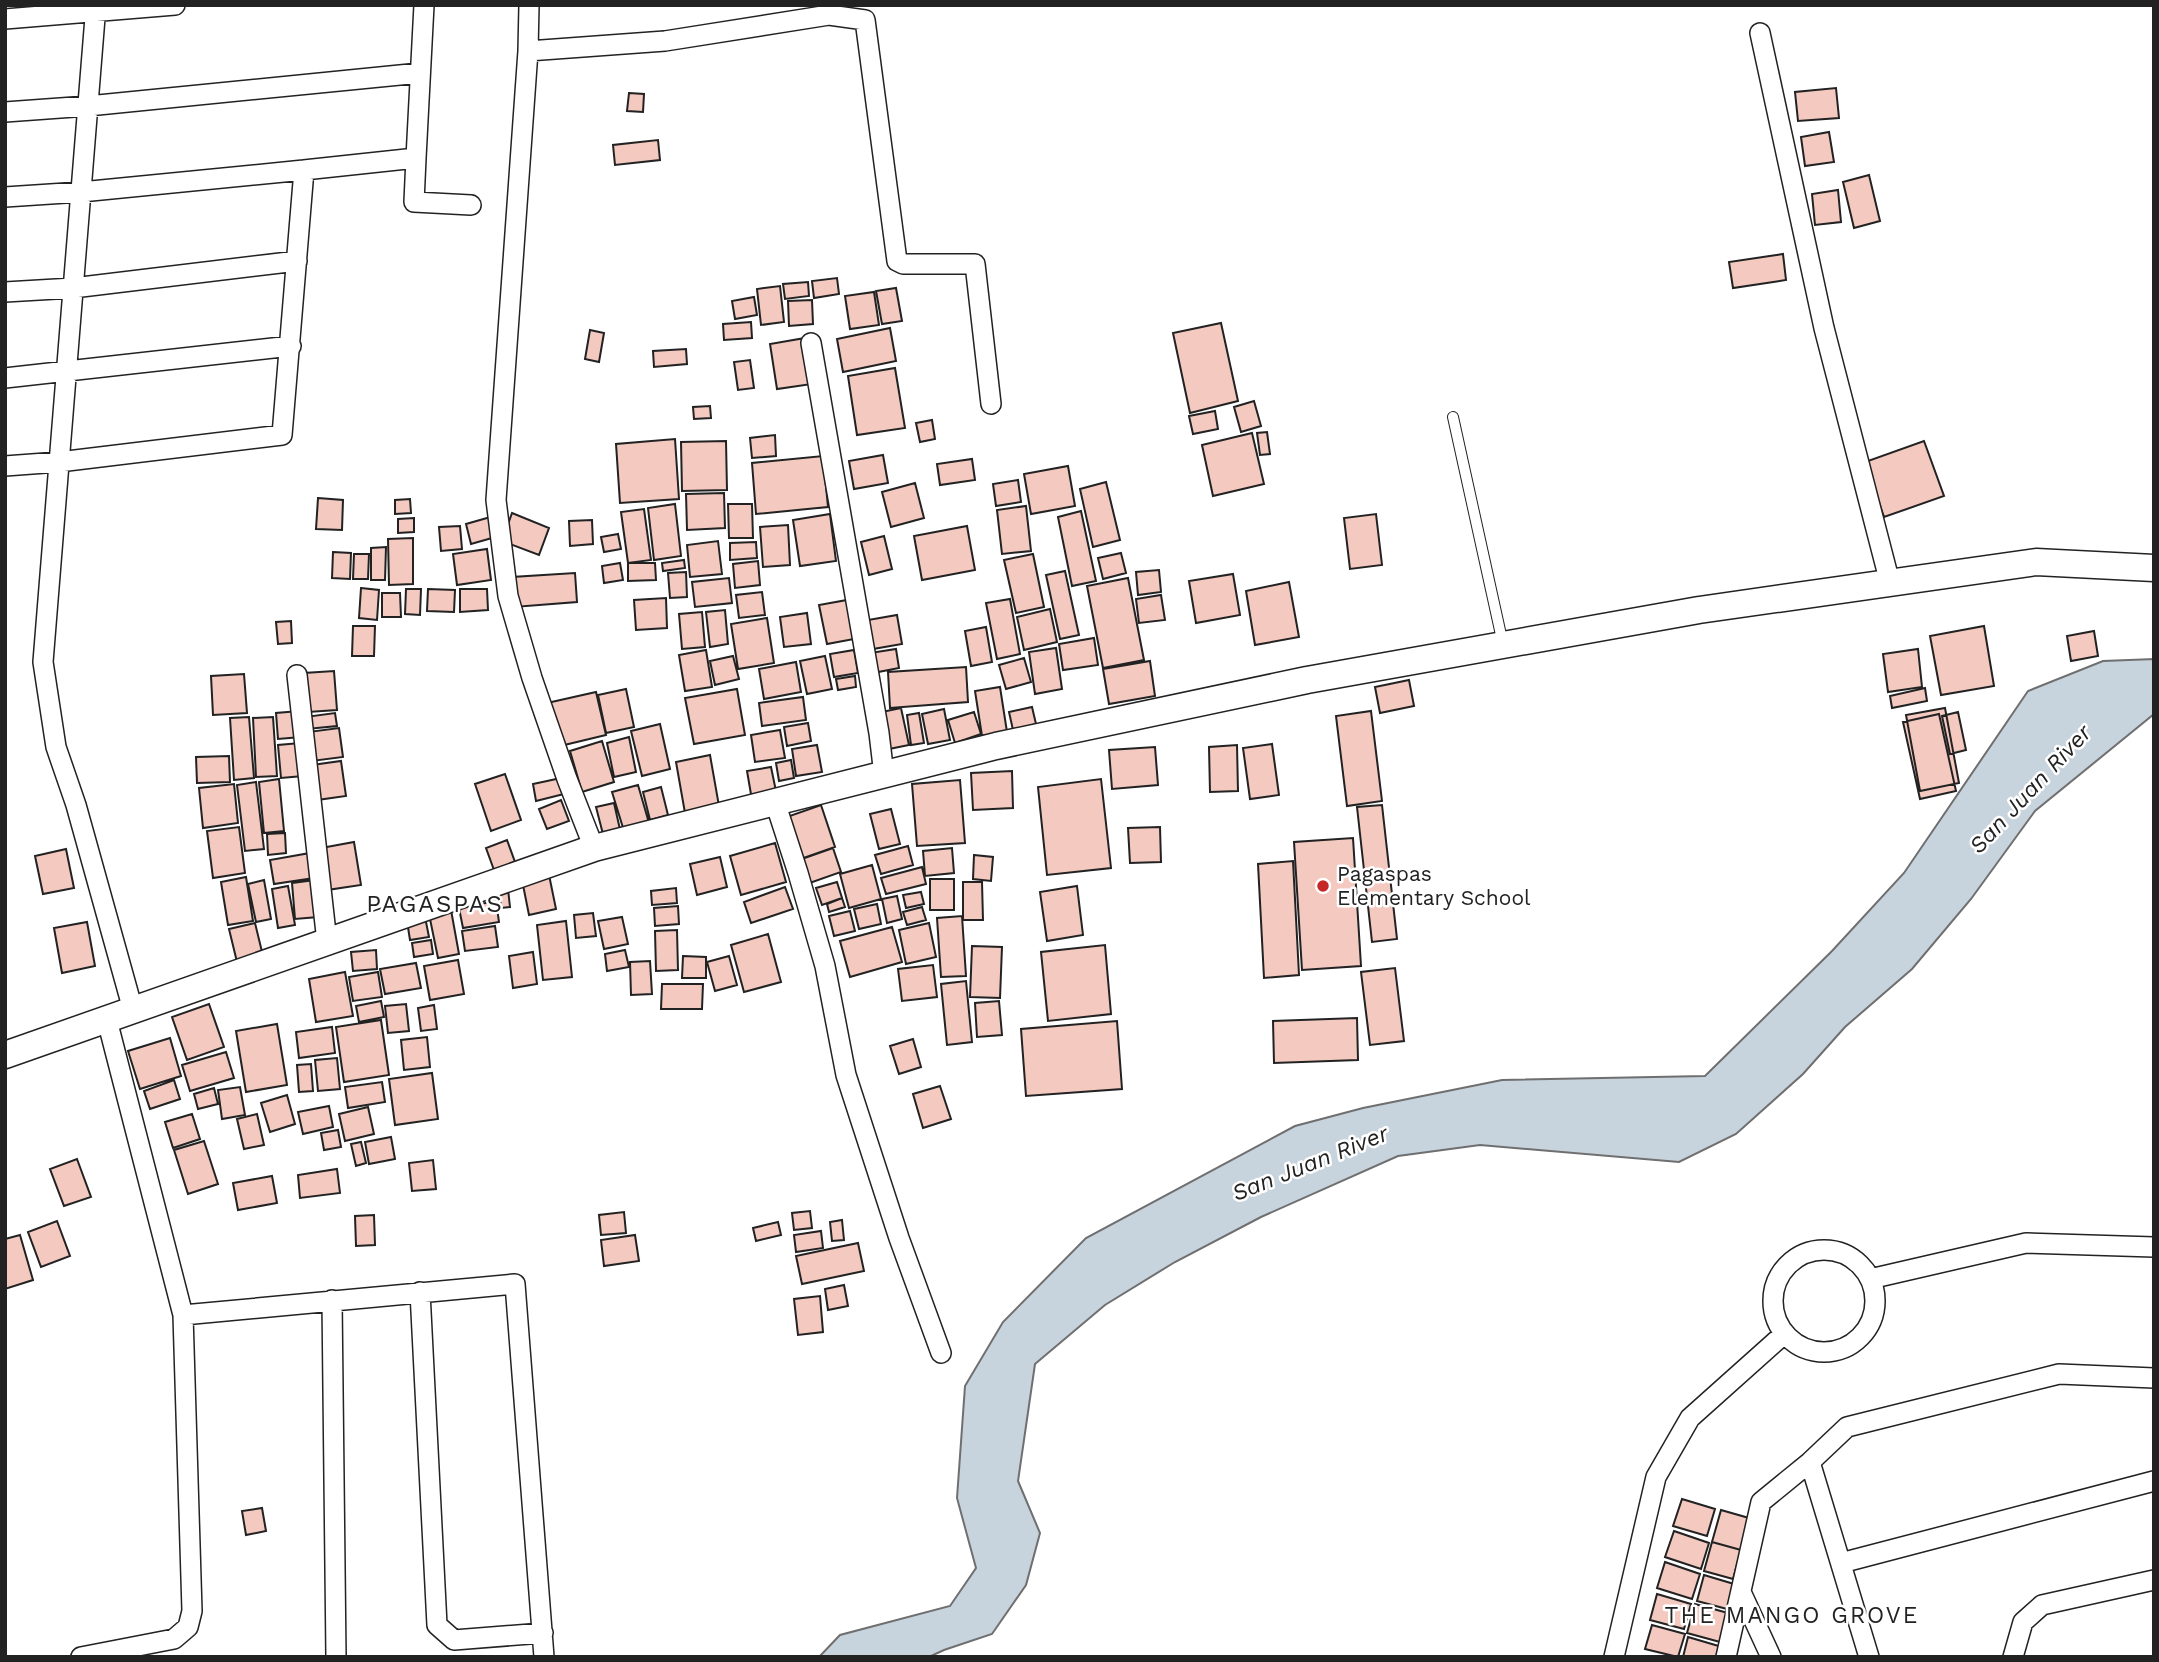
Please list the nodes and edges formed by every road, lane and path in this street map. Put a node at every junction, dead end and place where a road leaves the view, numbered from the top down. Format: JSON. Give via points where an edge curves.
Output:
{"nodes":[{"id":1,"x":175,"y":5,"type":"edge"},
{"id":2,"x":424,"y":5,"type":"edge"},
{"id":3,"x":528,"y":5,"type":"edge"},
{"id":4,"x":96,"y":8,"type":"edge"},
{"id":5,"x":5,"y":19,"type":"edge"},
{"id":6,"x":1760,"y":33,"type":"dead end"},
{"id":7,"x":527,"y":51,"type":"junction"},
{"id":8,"x":420,"y":73,"type":"junction"},
{"id":9,"x":88,"y":106,"type":"junction"},
{"id":10,"x":5,"y":112,"type":"edge"},
{"id":11,"x":416,"y":158,"type":"junction"},
{"id":12,"x":304,"y":170,"type":"junction"},
{"id":13,"x":81,"y":192,"type":"junction"},
{"id":14,"x":5,"y":197,"type":"edge"},
{"id":15,"x":471,"y":205,"type":"dead end"},
{"id":16,"x":297,"y":261,"type":"junction"},
{"id":17,"x":73,"y":288,"type":"junction"},
{"id":18,"x":5,"y":292,"type":"edge"},
{"id":19,"x":811,"y":343,"type":"dead end"},
{"id":20,"x":291,"y":346,"type":"junction"},
{"id":21,"x":66,"y":373,"type":"junction"},
{"id":22,"x":5,"y":378,"type":"edge"},
{"id":23,"x":991,"y":404,"type":"dead end"},
{"id":24,"x":1453,"y":417,"type":"dead end"},
{"id":25,"x":59,"y":462,"type":"junction"},
{"id":26,"x":5,"y":466,"type":"edge"},
{"id":27,"x":2154,"y":568,"type":"edge"},
{"id":28,"x":1890,"y":583,"type":"junction"},
{"id":29,"x":1504,"y":645,"type":"junction"},
{"id":30,"x":297,"y":674,"type":"dead end"},
{"id":31,"x":884,"y":775,"type":"junction"},
{"id":32,"x":775,"y":802,"type":"junction"},
{"id":33,"x":594,"y":848,"type":"junction"},
{"id":34,"x":327,"y":942,"type":"junction"},
{"id":35,"x":133,"y":1010,"type":"junction"},
{"id":36,"x":107,"y":1020,"type":"junction"},
{"id":37,"x":5,"y":1055,"type":"edge"},
{"id":38,"x":2154,"y":1247,"type":"edge"},
{"id":39,"x":1870,"y":1279,"type":"junction"},
{"id":40,"x":420,"y":1292,"type":"junction"},
{"id":41,"x":331,"y":1300,"type":"junction"},
{"id":42,"x":183,"y":1315,"type":"junction"},
{"id":43,"x":1784,"y":1334,"type":"junction"},
{"id":44,"x":941,"y":1353,"type":"dead end"},
{"id":45,"x":2154,"y":1378,"type":"edge"},
{"id":46,"x":1810,"y":1462,"type":"junction"},
{"id":47,"x":2154,"y":1480,"type":"edge"},
{"id":48,"x":1841,"y":1563,"type":"junction"},
{"id":49,"x":2154,"y":1580,"type":"edge"},
{"id":50,"x":1741,"y":1592,"type":"junction"},
{"id":51,"x":542,"y":1633,"type":"junction"},
{"id":52,"x":81,"y":1657,"type":"edge"},
{"id":53,"x":336,"y":1657,"type":"edge"},
{"id":54,"x":544,"y":1657,"type":"edge"},
{"id":55,"x":1614,"y":1657,"type":"edge"},
{"id":56,"x":1726,"y":1657,"type":"edge"},
{"id":57,"x":1771,"y":1657,"type":"edge"},
{"id":58,"x":1869,"y":1657,"type":"edge"},
{"id":59,"x":2012,"y":1657,"type":"edge"}],
"edges":[{"from":1,"to":4,"type":"street"},
{"from":2,"to":8,"type":"street"},
{"from":3,"to":7,"type":"street"},
{"from":4,"to":5,"type":"street"},
{"from":4,"to":9,"type":"street"},
{"from":6,"to":28,"type":"street","via":[[1824,328]]},
{"from":7,"to":23,"type":"street","via":[[664,41],[829,15],[865,20],[897,261],[975,264]]},
{"from":7,"to":33,"type":"street","via":[[496,500],[508,596],[532,678]]},
{"from":8,"to":9,"type":"street"},
{"from":8,"to":11,"type":"street"},
{"from":9,"to":10,"type":"street"},
{"from":9,"to":13,"type":"street"},
{"from":11,"to":12,"type":"street"},
{"from":11,"to":15,"type":"street","via":[[414,202]]},
{"from":12,"to":13,"type":"street"},
{"from":12,"to":16,"type":"street"},
{"from":13,"to":14,"type":"street"},
{"from":13,"to":17,"type":"street"},
{"from":16,"to":17,"type":"street"},
{"from":16,"to":20,"type":"street"},
{"from":17,"to":18,"type":"street"},
{"from":17,"to":21,"type":"street"},
{"from":19,"to":31,"type":"street"},
{"from":20,"to":21,"type":"street"},
{"from":20,"to":25,"type":"street","via":[[282,435]]},
{"from":21,"to":22,"type":"street"},
{"from":21,"to":25,"type":"street"},
{"from":24,"to":29,"type":"lane"},
{"from":25,"to":26,"type":"street"},
{"from":25,"to":35,"type":"street","via":[[43,662],[56,747]]},
{"from":27,"to":28,"type":"main road","via":[[2036,562]]},
{"from":28,"to":29,"type":"main road","via":[[1699,610]]},
{"from":29,"to":31,"type":"main road","via":[[1294,683],[996,746]]},
{"from":30,"to":34,"type":"street"},
{"from":31,"to":32,"type":"main road"},
{"from":32,"to":33,"type":"main road"},
{"from":32,"to":44,"type":"street","via":[[825,966],[846,1075]]},
{"from":33,"to":34,"type":"main road"},
{"from":34,"to":35,"type":"main road"},
{"from":35,"to":36,"type":"main road"},
{"from":36,"to":37,"type":"main road"},
{"from":36,"to":42,"type":"street"},
{"from":38,"to":39,"type":"street","via":[[2026,1243]]},
{"from":39,"to":43,"type":"street","via":[[1875,1300],[1871,1321],[1858,1339],[1839,1350],[1818,1352],[1799,1347]]},
{"from":39,"to":43,"type":"street","via":[[1859,1264],[1825,1250],[1806,1253],[1790,1263],[1778,1278],[1773,1297],[1775,1317]]},
{"from":40,"to":41,"type":"street"},
{"from":40,"to":51,"type":"street","via":[[438,1625],[454,1640]]},
{"from":40,"to":51,"type":"street","via":[[515,1284]]},
{"from":41,"to":42,"type":"street"},
{"from":41,"to":53,"type":"street"},
{"from":42,"to":52,"type":"street","via":[[192,1611],[188,1627],[174,1639]]},
{"from":43,"to":55,"type":"street","via":[[1690,1418],[1656,1477]]},
{"from":45,"to":46,"type":"street","via":[[2059,1374],[1847,1427]]},
{"from":46,"to":48,"type":"street"},
{"from":46,"to":50,"type":"street","via":[[1761,1502]]},
{"from":47,"to":48,"type":"street"},
{"from":48,"to":58,"type":"street"},
{"from":49,"to":59,"type":"street","via":[[2042,1605],[2023,1622]]},
{"from":50,"to":56,"type":"street"},
{"from":50,"to":57,"type":"street"},
{"from":51,"to":54,"type":"street"}]}
